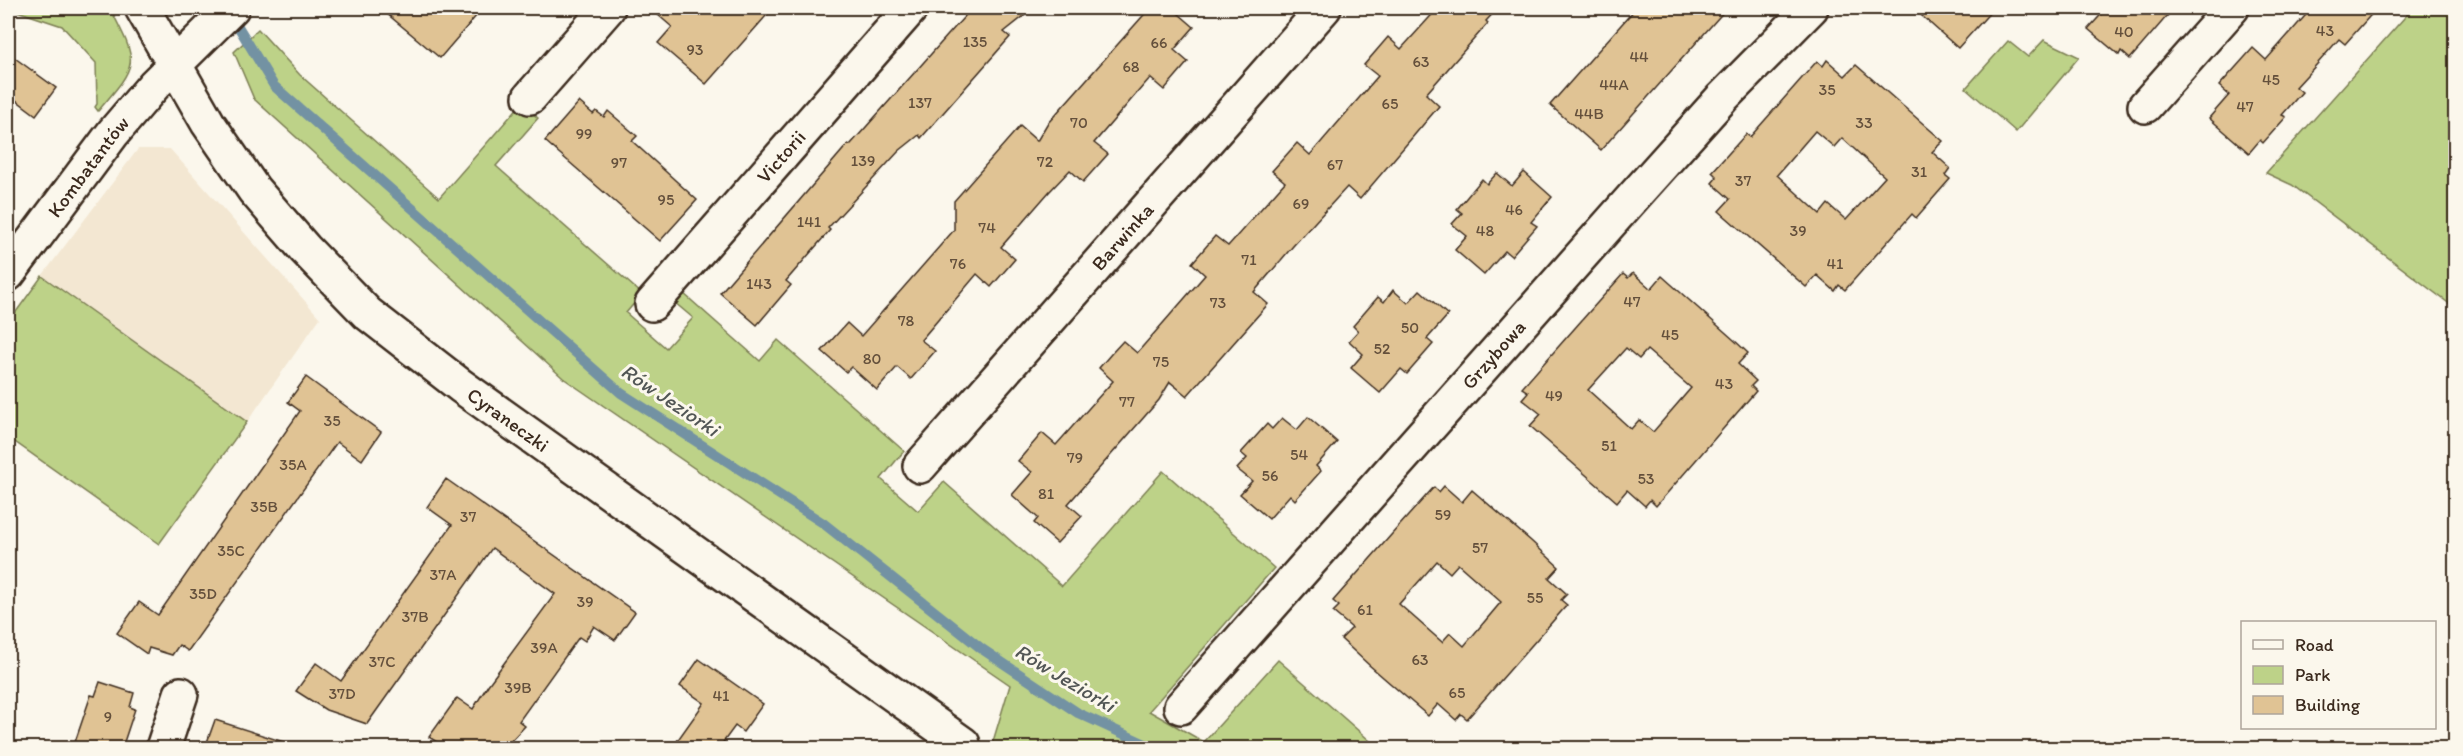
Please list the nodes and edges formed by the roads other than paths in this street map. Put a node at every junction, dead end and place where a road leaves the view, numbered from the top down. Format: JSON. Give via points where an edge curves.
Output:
{"nodes":[{"id":1,"x":142,"y":8,"type":"edge"},
{"id":2,"x":608,"y":8,"type":"edge"},
{"id":3,"x":911,"y":8,"type":"edge"},
{"id":4,"x":1324,"y":8,"type":"edge"},
{"id":5,"x":1811,"y":8,"type":"edge"},
{"id":6,"x":2232,"y":8,"type":"edge"},
{"id":7,"x":226,"y":14,"type":"edge"},
{"id":8,"x":174,"y":66,"type":"junction"},
{"id":9,"x":530,"y":97,"type":"dead end"},
{"id":10,"x":2145,"y":106,"type":"dead end"},
{"id":11,"x":8,"y":274,"type":"edge"},
{"id":12,"x":652,"y":304,"type":"dead end"},
{"id":13,"x":920,"y":466,"type":"dead end"},
{"id":14,"x":181,"y":694,"type":"dead end"},
{"id":15,"x":1181,"y":706,"type":"dead end"},
{"id":16,"x":963,"y":744,"type":"dead end"},
{"id":17,"x":163,"y":748,"type":"edge"}],
"edges":[{"from":1,"to":8,"type":"street","name":"Cyraneczki"},
{"from":2,"to":9,"type":"street"},
{"from":3,"to":12,"type":"street","name":"Victorii"},
{"from":4,"to":13,"type":"street","name":"Barwinka"},
{"from":5,"to":15,"type":"street","name":"Grzybowa","via":[[1722,98]]},
{"from":6,"to":10,"type":"street"},
{"from":7,"to":8,"type":"street","name":"Kombatantów"},
{"from":8,"to":11,"type":"street","name":"Kombatantów","via":[[113,133]]},
{"from":8,"to":16,"type":"street","name":"Cyraneczki","via":[[255,190],[367,313],[461,386]]},
{"from":14,"to":17,"type":"street"}]}
